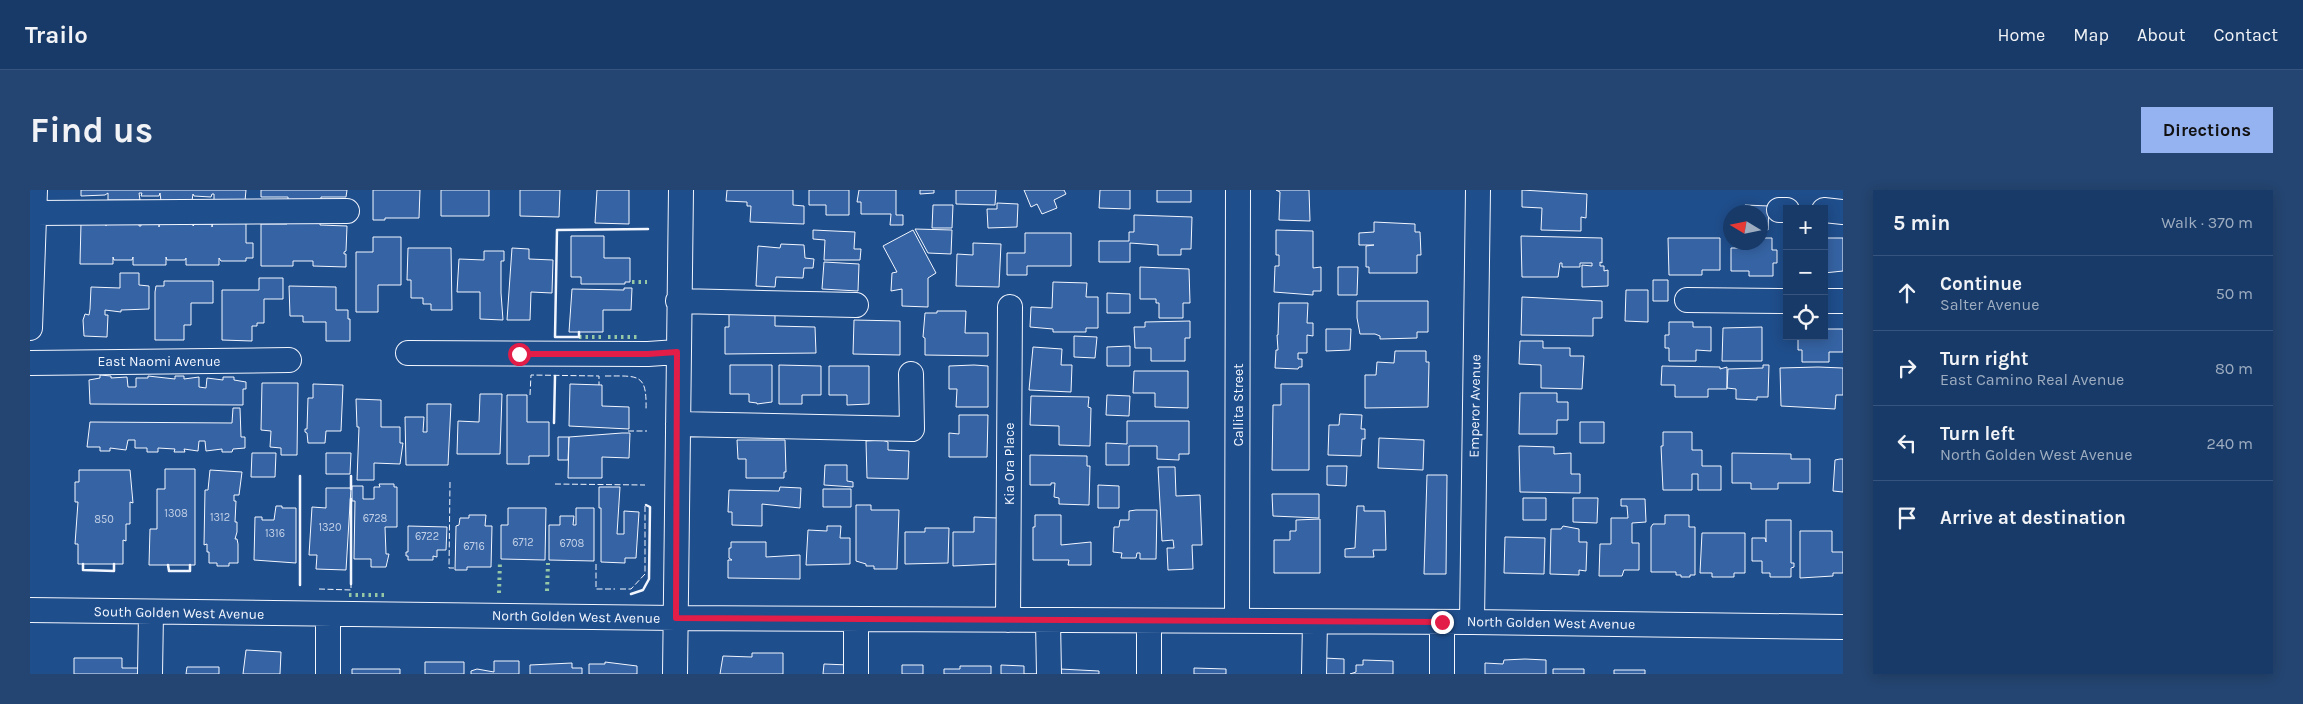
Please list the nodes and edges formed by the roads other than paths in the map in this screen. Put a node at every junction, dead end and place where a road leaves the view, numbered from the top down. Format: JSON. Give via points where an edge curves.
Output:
{"nodes":[{"id":1,"x":681,"y":190,"type":"edge"},
{"id":2,"x":1238,"y":190,"type":"edge"},
{"id":3,"x":1478,"y":190,"type":"edge"},
{"id":4,"x":35,"y":202,"type":"edge"},
{"id":5,"x":1828,"y":210,"type":"edge"},
{"id":6,"x":346,"y":211,"type":"dead end"},
{"id":7,"x":1843,"y":212,"type":"edge"},
{"id":8,"x":1687,"y":300,"type":"dead end"},
{"id":9,"x":678,"y":301,"type":"junction"},
{"id":10,"x":1783,"y":301,"type":"edge"},
{"id":11,"x":1828,"y":301,"type":"edge"},
{"id":12,"x":1843,"y":302,"type":"edge"},
{"id":13,"x":856,"y":305,"type":"dead end"},
{"id":14,"x":1010,"y":307,"type":"dead end"},
{"id":15,"x":30,"y":328,"type":"edge"},
{"id":16,"x":677,"y":352,"type":"junction"},
{"id":17,"x":408,"y":353,"type":"dead end"},
{"id":18,"x":289,"y":360,"type":"dead end"},
{"id":19,"x":30,"y":363,"type":"edge"},
{"id":20,"x":911,"y":374,"type":"dead end"},
{"id":21,"x":678,"y":424,"type":"junction"},
{"id":22,"x":30,"y":610,"type":"edge"},
{"id":23,"x":151,"y":613,"type":"junction"},
{"id":24,"x":328,"y":614,"type":"junction"},
{"id":25,"x":676,"y":618,"type":"junction"},
{"id":26,"x":856,"y":619,"type":"junction"},
{"id":27,"x":1008,"y":620,"type":"junction"},
{"id":28,"x":1048,"y":621,"type":"junction"},
{"id":29,"x":1149,"y":621,"type":"junction"},
{"id":30,"x":1237,"y":621,"type":"junction"},
{"id":31,"x":1315,"y":622,"type":"junction"},
{"id":32,"x":1442,"y":622,"type":"junction"},
{"id":33,"x":1472,"y":622,"type":"junction"},
{"id":34,"x":1843,"y":627,"type":"edge"},
{"id":35,"x":150,"y":674,"type":"edge"},
{"id":36,"x":328,"y":674,"type":"edge"},
{"id":37,"x":675,"y":674,"type":"edge"},
{"id":38,"x":856,"y":674,"type":"edge"},
{"id":39,"x":1049,"y":674,"type":"edge"},
{"id":40,"x":1148,"y":674,"type":"edge"},
{"id":41,"x":1314,"y":674,"type":"edge"},
{"id":42,"x":1442,"y":674,"type":"edge"}],
"edges":[{"from":1,"to":9,"type":"street"},
{"from":2,"to":30,"type":"street","name":"Callita Street"},
{"from":3,"to":33,"type":"street","name":"Emperor Avenue"},
{"from":4,"to":6,"type":"street"},
{"from":4,"to":15,"type":"street"},
{"from":5,"to":7,"type":"street"},
{"from":8,"to":10,"type":"street"},
{"from":9,"to":13,"type":"street"},
{"from":9,"to":16,"type":"street"},
{"from":11,"to":12,"type":"street"},
{"from":14,"to":27,"type":"street","name":"Kia Ora Place"},
{"from":16,"to":17,"type":"street"},
{"from":16,"to":21,"type":"street"},
{"from":18,"to":19,"type":"street","name":"East Naomi Avenue"},
{"from":20,"to":21,"type":"street","via":[[912,429]]},
{"from":21,"to":25,"type":"street"},
{"from":22,"to":23,"type":"street","name":"South Golden West Avenue"},
{"from":23,"to":24,"type":"street","name":"South Golden West Avenue"},
{"from":23,"to":35,"type":"street"},
{"from":24,"to":25,"type":"street","name":"North Golden West Avenue"},
{"from":24,"to":36,"type":"street"},
{"from":25,"to":26,"type":"street","name":"North Golden West Avenue"},
{"from":25,"to":37,"type":"street"},
{"from":26,"to":27,"type":"street","name":"North Golden West Avenue"},
{"from":26,"to":38,"type":"street"},
{"from":27,"to":28,"type":"street","name":"North Golden West Avenue"},
{"from":28,"to":29,"type":"street","name":"North Golden West Avenue"},
{"from":28,"to":39,"type":"street"},
{"from":29,"to":30,"type":"street","name":"North Golden West Avenue"},
{"from":29,"to":40,"type":"street"},
{"from":30,"to":31,"type":"street","name":"North Golden West Avenue"},
{"from":31,"to":32,"type":"street","name":"North Golden West Avenue"},
{"from":31,"to":41,"type":"street"},
{"from":32,"to":33,"type":"street","name":"North Golden West Avenue"},
{"from":32,"to":42,"type":"street"},
{"from":33,"to":34,"type":"street","name":"North Golden West Avenue"}]}
